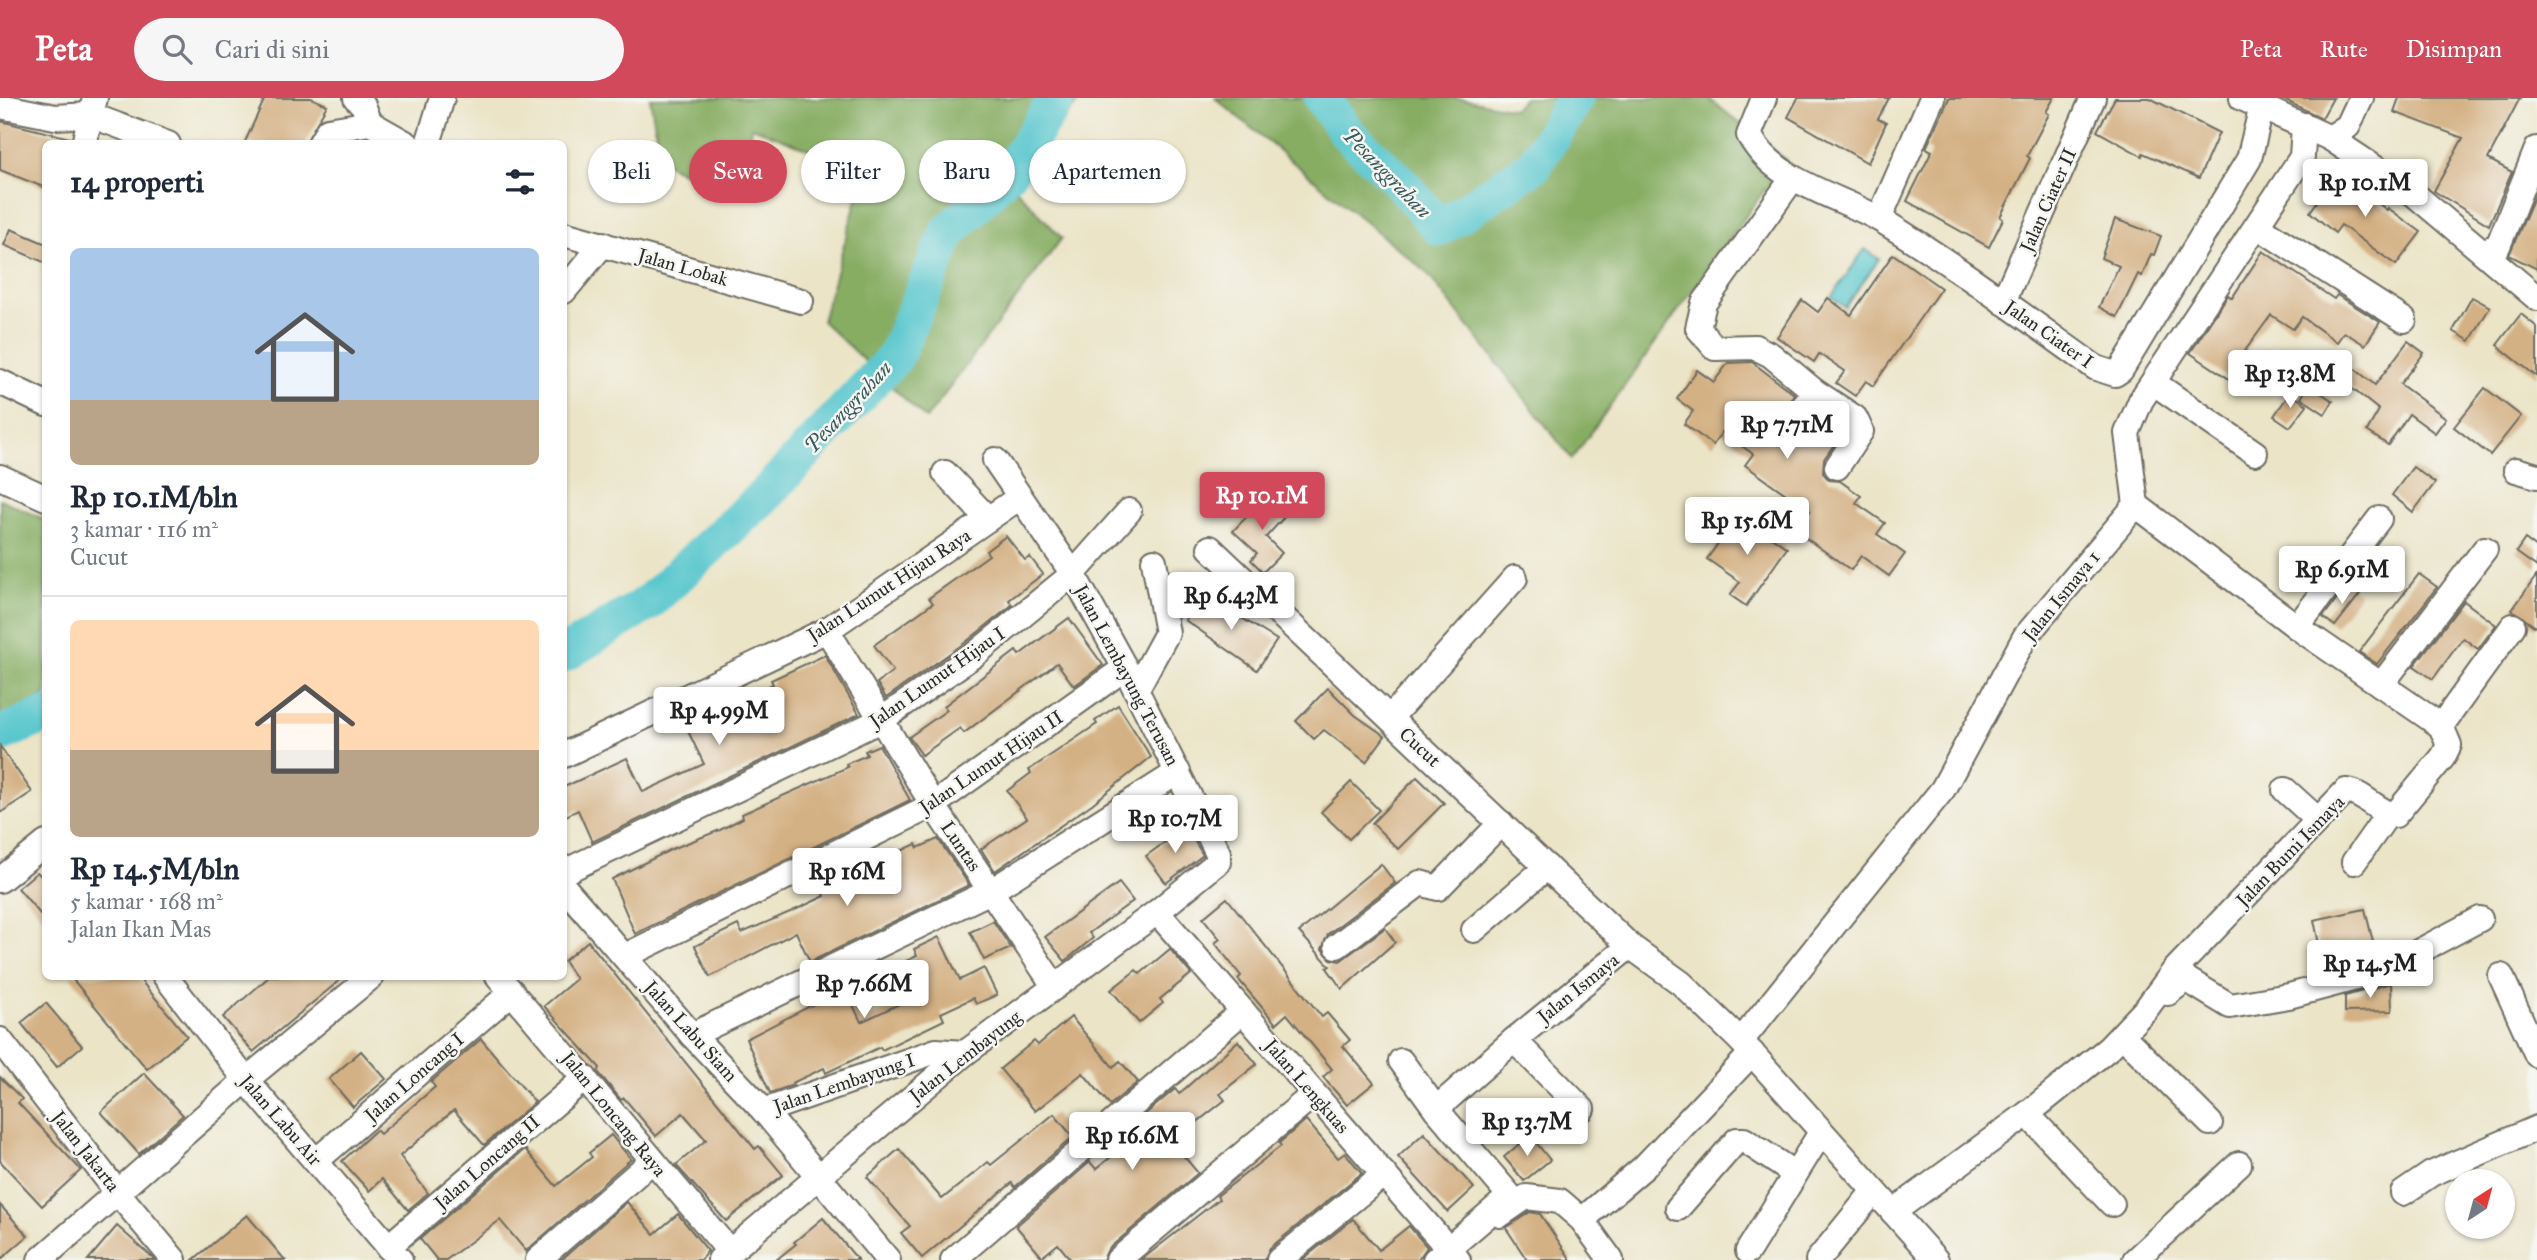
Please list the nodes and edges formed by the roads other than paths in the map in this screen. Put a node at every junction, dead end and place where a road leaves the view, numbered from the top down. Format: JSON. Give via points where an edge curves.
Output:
{"nodes":[{"id":1,"x":356,"y":98,"type":"edge"},
{"id":2,"x":442,"y":98,"type":"edge"},
{"id":3,"x":1764,"y":98,"type":"edge"},
{"id":4,"x":1932,"y":98,"type":"edge"},
{"id":5,"x":2093,"y":98,"type":"edge"},
{"id":6,"x":2361,"y":98,"type":"edge"},
{"id":7,"x":2252,"y":102,"type":"edge"},
{"id":8,"x":0,"y":106,"type":"edge"},
{"id":9,"x":93,"y":107,"type":"edge"},
{"id":10,"x":370,"y":123,"type":"junction"},
{"id":11,"x":2304,"y":125,"type":"junction"},
{"id":12,"x":2330,"y":138,"type":"junction"},
{"id":13,"x":85,"y":140,"type":"edge"},
{"id":14,"x":160,"y":140,"type":"edge"},
{"id":15,"x":322,"y":140,"type":"edge"},
{"id":16,"x":400,"y":140,"type":"edge"},
{"id":17,"x":429,"y":140,"type":"edge"},
{"id":18,"x":2537,"y":149,"type":"edge"},
{"id":19,"x":1793,"y":178,"type":"junction"},
{"id":20,"x":1879,"y":219,"type":"junction"},
{"id":21,"x":2257,"y":226,"type":"junction"},
{"id":22,"x":567,"y":235,"type":"edge"},
{"id":23,"x":603,"y":244,"type":"junction"},
{"id":24,"x":2484,"y":251,"type":"junction"},
{"id":25,"x":567,"y":287,"type":"edge"},
{"id":26,"x":2537,"y":298,"type":"edge"},
{"id":27,"x":801,"y":301,"type":"dead end"},
{"id":28,"x":2003,"y":302,"type":"junction"},
{"id":29,"x":2404,"y":320,"type":"dead end"},
{"id":30,"x":0,"y":382,"type":"edge"},
{"id":31,"x":2154,"y":383,"type":"junction"},
{"id":32,"x":1814,"y":391,"type":"junction"},
{"id":33,"x":42,"y":402,"type":"edge"},
{"id":34,"x":1788,"y":430,"type":"dead end"},
{"id":35,"x":2255,"y":453,"type":"dead end"},
{"id":36,"x":995,"y":460,"type":"dead end"},
{"id":37,"x":1837,"y":467,"type":"dead end"},
{"id":38,"x":945,"y":473,"type":"dead end"},
{"id":39,"x":0,"y":477,"type":"edge"},
{"id":40,"x":42,"y":496,"type":"edge"},
{"id":41,"x":1020,"y":497,"type":"junction"},
{"id":42,"x":2136,"y":505,"type":"junction"},
{"id":43,"x":1129,"y":511,"type":"dead end"},
{"id":44,"x":988,"y":519,"type":"junction"},
{"id":45,"x":2379,"y":519,"type":"dead end"},
{"id":46,"x":1210,"y":548,"type":"dead end"},
{"id":47,"x":2485,"y":549,"type":"dead end"},
{"id":48,"x":1154,"y":561,"type":"dead end"},
{"id":49,"x":1073,"y":574,"type":"junction"},
{"id":50,"x":1515,"y":578,"type":"dead end"},
{"id":51,"x":2513,"y":626,"type":"dead end"},
{"id":52,"x":2297,"y":627,"type":"junction"},
{"id":53,"x":827,"y":630,"type":"junction"},
{"id":54,"x":1130,"y":679,"type":"junction"},
{"id":55,"x":2381,"y":685,"type":"junction"},
{"id":56,"x":1390,"y":718,"type":"junction"},
{"id":57,"x":881,"y":720,"type":"junction"},
{"id":58,"x":2441,"y":726,"type":"junction"},
{"id":59,"x":567,"y":754,"type":"edge"},
{"id":60,"x":1178,"y":772,"type":"junction"},
{"id":61,"x":2285,"y":790,"type":"dead end"},
{"id":62,"x":933,"y":805,"type":"junction"},
{"id":63,"x":2388,"y":814,"type":"junction"},
{"id":64,"x":2318,"y":820,"type":"junction"},
{"id":65,"x":1501,"y":823,"type":"junction"},
{"id":66,"x":42,"y":846,"type":"edge"},
{"id":67,"x":1218,"y":862,"type":"joint"},
{"id":68,"x":2354,"y":862,"type":"dead end"},
{"id":69,"x":1547,"y":867,"type":"junction"},
{"id":70,"x":567,"y":871,"type":"edge"},
{"id":71,"x":0,"y":880,"type":"edge"},
{"id":72,"x":567,"y":890,"type":"edge"},
{"id":73,"x":992,"y":891,"type":"junction"},
{"id":74,"x":1157,"y":912,"type":"junction"},
{"id":75,"x":2480,"y":919,"type":"dead end"},
{"id":76,"x":1474,"y":930,"type":"dead end"},
{"id":77,"x":1337,"y":946,"type":"dead end"},
{"id":78,"x":1630,"y":946,"type":"junction"},
{"id":79,"x":625,"y":956,"type":"junction"},
{"id":80,"x":2501,"y":976,"type":"dead end"},
{"id":81,"x":168,"y":980,"type":"edge"},
{"id":82,"x":367,"y":980,"type":"edge"},
{"id":83,"x":505,"y":984,"type":"edge"},
{"id":84,"x":1055,"y":987,"type":"junction"},
{"id":85,"x":2158,"y":992,"type":"junction"},
{"id":86,"x":1243,"y":1011,"type":"junction"},
{"id":87,"x":692,"y":1035,"type":"junction"},
{"id":88,"x":2122,"y":1035,"type":"junction"},
{"id":89,"x":0,"y":1040,"type":"edge"},
{"id":90,"x":1514,"y":1040,"type":"junction"},
{"id":91,"x":1746,"y":1047,"type":"junction"},
{"id":92,"x":965,"y":1053,"type":"junction"},
{"id":93,"x":2537,"y":1055,"type":"edge"},
{"id":94,"x":1401,"y":1061,"type":"dead end"},
{"id":95,"x":586,"y":1078,"type":"junction"},
{"id":96,"x":246,"y":1080,"type":"junction"},
{"id":97,"x":1314,"y":1094,"type":"junction"},
{"id":98,"x":1436,"y":1109,"type":"junction"},
{"id":99,"x":1582,"y":1109,"type":"dead end"},
{"id":100,"x":764,"y":1111,"type":"junction"},
{"id":101,"x":2027,"y":1114,"type":"junction"},
{"id":102,"x":2210,"y":1123,"type":"dead end"},
{"id":103,"x":2537,"y":1128,"type":"edge"},
{"id":104,"x":1820,"y":1134,"type":"junction"},
{"id":105,"x":316,"y":1161,"type":"junction"},
{"id":106,"x":652,"y":1161,"type":"junction"},
{"id":107,"x":2239,"y":1164,"type":"dead end"},
{"id":108,"x":1384,"y":1174,"type":"junction"},
{"id":109,"x":1795,"y":1174,"type":"junction"},
{"id":110,"x":817,"y":1176,"type":"junction"},
{"id":111,"x":1874,"y":1191,"type":"junction"},
{"id":112,"x":117,"y":1192,"type":"junction"},
{"id":113,"x":2403,"y":1194,"type":"dead end"},
{"id":114,"x":2112,"y":1204,"type":"dead end"},
{"id":115,"x":1678,"y":1208,"type":"dead end"},
{"id":116,"x":1494,"y":1210,"type":"junction"},
{"id":117,"x":1893,"y":1212,"type":"junction"},
{"id":118,"x":1581,"y":1220,"type":"junction"},
{"id":119,"x":1748,"y":1251,"type":"dead end"},
{"id":120,"x":394,"y":1253,"type":"edge"},
{"id":121,"x":725,"y":1256,"type":"edge"},
{"id":122,"x":1447,"y":1256,"type":"edge"},
{"id":123,"x":40,"y":1260,"type":"edge"},
{"id":124,"x":174,"y":1260,"type":"edge"},
{"id":125,"x":538,"y":1260,"type":"edge"},
{"id":126,"x":888,"y":1260,"type":"edge"},
{"id":127,"x":953,"y":1260,"type":"edge"},
{"id":128,"x":1118,"y":1260,"type":"edge"},
{"id":129,"x":1279,"y":1260,"type":"edge"},
{"id":130,"x":1611,"y":1260,"type":"edge"},
{"id":131,"x":1818,"y":1260,"type":"edge"},
{"id":132,"x":1936,"y":1260,"type":"edge"},
{"id":133,"x":2135,"y":1260,"type":"edge"}],
"edges":[{"from":1,"to":10,"type":"street"},
{"from":2,"to":17,"type":"street"},
{"from":3,"to":19,"type":"street","name":"Jalan Ciater I","via":[[1749,135],[1759,153]]},
{"from":4,"to":20,"type":"street"},
{"from":5,"to":28,"type":"street","name":"Jalan Ciater II"},
{"from":6,"to":12,"type":"street","via":[[2348,127]]},
{"from":7,"to":11,"type":"street"},
{"from":7,"to":28,"type":"street","name":"Jalan Ciater I","via":[[2249,159],[2121,370],[2115,374],[2096,368]]},
{"from":8,"to":9,"type":"street","via":[[55,117]]},
{"from":9,"to":13,"type":"street"},
{"from":9,"to":14,"type":"street"},
{"from":10,"to":15,"type":"street","via":[[328,130]]},
{"from":10,"to":16,"type":"street"},
{"from":11,"to":12,"type":"street"},
{"from":11,"to":21,"type":"street","via":[[2302,158]]},
{"from":12,"to":24,"type":"street","via":[[2413,194]]},
{"from":18,"to":24,"type":"street","via":[[2498,246]]},
{"from":19,"to":20,"type":"street","name":"Jalan Ciater I"},
{"from":19,"to":32,"type":"street","via":[[1704,303],[1698,328],[1715,348],[1755,347],[1771,355]]},
{"from":20,"to":28,"type":"street","name":"Jalan Ciater I"},
{"from":21,"to":29,"type":"street"},
{"from":21,"to":31,"type":"street"},
{"from":22,"to":23,"type":"street","name":"Jalan Lobak"},
{"from":23,"to":25,"type":"street"},
{"from":23,"to":27,"type":"street","name":"Jalan Lobak"},
{"from":24,"to":26,"type":"street"},
{"from":30,"to":33,"type":"street"},
{"from":31,"to":35,"type":"street"},
{"from":31,"to":42,"type":"street","via":[[2127,433]]},
{"from":32,"to":34,"type":"street"},
{"from":32,"to":37,"type":"street","via":[[1854,418],[1861,431]]},
{"from":36,"to":41,"type":"street","name":"Jalan Lembayung Terusan"},
{"from":38,"to":44,"type":"street"},
{"from":39,"to":40,"type":"street"},
{"from":41,"to":44,"type":"street","name":"Jalan Lumut Hijau Raya"},
{"from":41,"to":49,"type":"street","name":"Jalan Lembayung Terusan"},
{"from":42,"to":52,"type":"street"},
{"from":42,"to":91,"type":"street","name":"Jalan Ismaya 1","via":[[2025,637],[1943,789]]},
{"from":43,"to":49,"type":"street","name":"Jalan Lumut Hijau I"},
{"from":44,"to":53,"type":"street","name":"Jalan Lumut Hijau Raya"},
{"from":45,"to":52,"type":"street"},
{"from":46,"to":56,"type":"street","name":"Cucut"},
{"from":47,"to":55,"type":"street"},
{"from":48,"to":54,"type":"street","via":[[1167,633]]},
{"from":49,"to":54,"type":"street","name":"Jalan Lembayung Terusan"},
{"from":49,"to":57,"type":"street","name":"Jalan Lumut Hijau I","via":[[974,655]]},
{"from":50,"to":56,"type":"street"},
{"from":51,"to":58,"type":"street"},
{"from":52,"to":55,"type":"street"},
{"from":53,"to":57,"type":"street","name":"Luntas"},
{"from":53,"to":59,"type":"street","name":"Jalan Lumut Hijau Raya"},
{"from":54,"to":60,"type":"street","name":"Jalan Lembayung Terusan"},
{"from":54,"to":62,"type":"street","name":"Jalan Lumut Hijau II"},
{"from":55,"to":58,"type":"street"},
{"from":56,"to":65,"type":"street","name":"Cucut"},
{"from":57,"to":62,"type":"street","name":"Luntas"},
{"from":57,"to":70,"type":"street","name":"Jalan Lumut Hijau I"},
{"from":58,"to":63,"type":"street","via":[[2449,745],[2443,757],[2404,807],[2395,815]]},
{"from":60,"to":67,"type":"street","name":"Jalan Lembayung Terusan","via":[[1218,853]]},
{"from":60,"to":73,"type":"street"},
{"from":61,"to":64,"type":"street"},
{"from":62,"to":73,"type":"street","name":"Luntas"},
{"from":62,"to":79,"type":"street","name":"Jalan Lumut Hijau II"},
{"from":63,"to":64,"type":"street","name":"Jalan Bumi Ismaya","via":[[2346,791]]},
{"from":63,"to":68,"type":"street"},
{"from":64,"to":85,"type":"street","name":"Jalan Bumi Ismaya"},
{"from":65,"to":69,"type":"street","name":"Cucut"},
{"from":65,"to":77,"type":"street","via":[[1438,888],[1420,883]]},
{"from":66,"to":71,"type":"street"},
{"from":67,"to":74,"type":"street","name":"Jalan Lembayung"},
{"from":69,"to":76,"type":"street"},
{"from":69,"to":78,"type":"street","name":"Cucut"},
{"from":72,"to":79,"type":"street","name":"Jalan Labu Siam"},
{"from":73,"to":84,"type":"street","name":"Luntas"},
{"from":73,"to":87,"type":"street"},
{"from":74,"to":84,"type":"street","name":"Jalan Lembayung"},
{"from":74,"to":86,"type":"street","name":"Jalan Lengkuas"},
{"from":75,"to":85,"type":"street","via":[[2382,971],[2289,996],[2230,1006],[2186,979],[2168,993]]},
{"from":78,"to":90,"type":"street","name":"Jalan Ismaya"},
{"from":78,"to":91,"type":"street","name":"Jalan Ismaya","via":[[1681,982]]},
{"from":79,"to":87,"type":"street","name":"Jalan Labu Siam"},
{"from":80,"to":93,"type":"street"},
{"from":81,"to":96,"type":"street","name":"Jalan Labu Air"},
{"from":82,"to":96,"type":"street"},
{"from":83,"to":95,"type":"street","name":"Jalan Loncang Raya"},
{"from":83,"to":105,"type":"street","name":"Jalan Loncang I"},
{"from":84,"to":92,"type":"street","name":"Jalan Lembayung"},
{"from":85,"to":88,"type":"street","name":"Jalan Bumi Ismaya"},
{"from":86,"to":97,"type":"street","name":"Jalan Lengkuas"},
{"from":86,"to":127,"type":"street"},
{"from":87,"to":100,"type":"street","name":"Jalan Labu Siam"},
{"from":88,"to":101,"type":"street","name":"Jalan Bumi Ismaya"},
{"from":88,"to":102,"type":"street"},
{"from":89,"to":112,"type":"street","name":"Jalan Jakarta"},
{"from":90,"to":98,"type":"street","name":"Jalan Ismaya"},
{"from":90,"to":99,"type":"street"},
{"from":91,"to":104,"type":"street","name":"Jalan Ismaya"},
{"from":91,"to":118,"type":"street","name":"Jalan Ismaya 1","via":[[1644,1167]]},
{"from":92,"to":100,"type":"street","name":"Jalan Lembayung I","via":[[936,1051]]},
{"from":92,"to":110,"type":"street","name":"Jalan Lembayung"},
{"from":94,"to":98,"type":"street"},
{"from":95,"to":106,"type":"street","name":"Jalan Loncang Raya"},
{"from":95,"to":120,"type":"street","name":"Jalan Loncang II"},
{"from":96,"to":105,"type":"street","name":"Jalan Labu Air"},
{"from":96,"to":112,"type":"street"},
{"from":97,"to":108,"type":"street","name":"Jalan Lengkuas"},
{"from":97,"to":128,"type":"street"},
{"from":98,"to":116,"type":"street","via":[[1510,1196]]},
{"from":100,"to":110,"type":"street","name":"Jalan Labu Siam"},
{"from":101,"to":114,"type":"street"},
{"from":101,"to":117,"type":"street","name":"Jalan Bumi Ismaya"},
{"from":103,"to":113,"type":"street","via":[[2431,1174]]},
{"from":104,"to":109,"type":"street"},
{"from":104,"to":111,"type":"street","name":"Jalan Ismaya"},
{"from":105,"to":120,"type":"street","name":"Jalan Labu Air"},
{"from":106,"to":121,"type":"street","name":"Jalan Loncang Raya"},
{"from":106,"to":125,"type":"street"},
{"from":107,"to":133,"type":"street"},
{"from":108,"to":122,"type":"street","name":"Jalan Lengkuas"},
{"from":108,"to":129,"type":"street"},
{"from":109,"to":115,"type":"street","via":[[1744,1140],[1737,1140]]},
{"from":109,"to":119,"type":"street"},
{"from":110,"to":121,"type":"street","name":"Jalan Lembayung"},
{"from":110,"to":126,"type":"street","name":"Jalan Labu Siam"},
{"from":111,"to":117,"type":"street","name":"Jalan Ismaya"},
{"from":111,"to":131,"type":"street"},
{"from":112,"to":123,"type":"street"},
{"from":112,"to":124,"type":"street","name":"Jalan Jakarta"},
{"from":116,"to":118,"type":"street","via":[[1501,1215],[1526,1197],[1560,1202]]},
{"from":116,"to":122,"type":"street"},
{"from":117,"to":132,"type":"street","name":"Jalan Ismaya"},
{"from":118,"to":130,"type":"street"}]}
